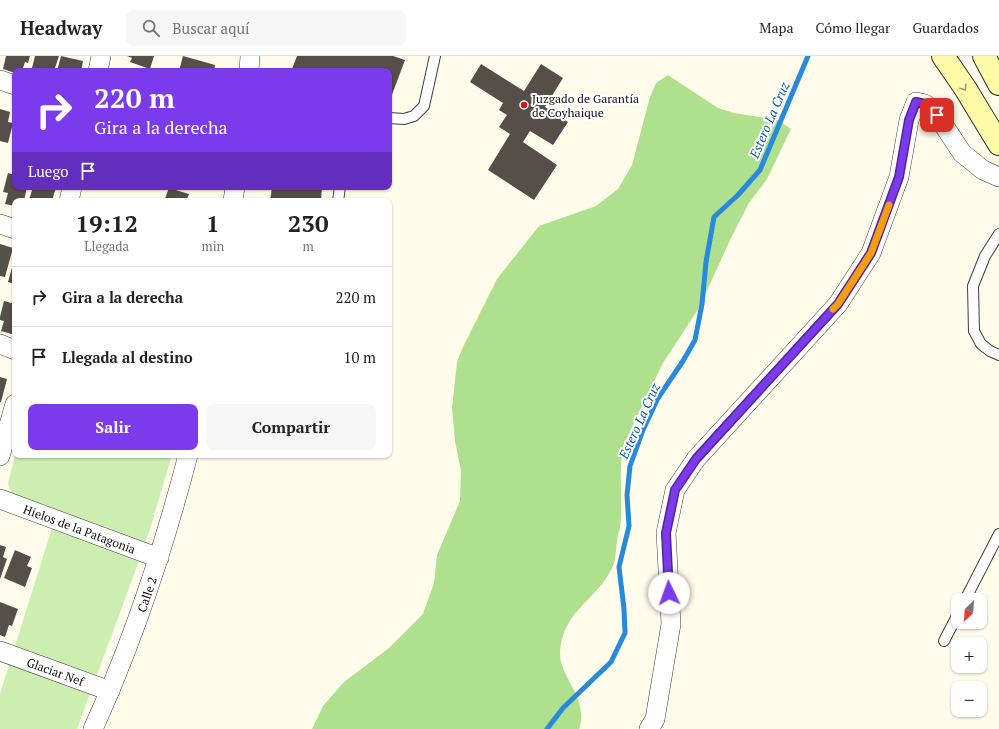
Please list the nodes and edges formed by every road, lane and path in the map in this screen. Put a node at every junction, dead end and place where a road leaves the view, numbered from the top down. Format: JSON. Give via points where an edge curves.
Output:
{"nodes":[{"id":1,"x":101,"y":56,"type":"edge"},
{"id":2,"x":250,"y":56,"type":"edge"},
{"id":3,"x":435,"y":56,"type":"edge"},
{"id":4,"x":942,"y":56,"type":"edge"},
{"id":5,"x":984,"y":56,"type":"edge"},
{"id":6,"x":99,"y":68,"type":"edge"},
{"id":7,"x":249,"y":68,"type":"edge"},
{"id":8,"x":0,"y":80,"type":"edge"},
{"id":9,"x":12,"y":84,"type":"edge"},
{"id":10,"x":999,"y":84,"type":"edge"},
{"id":11,"x":392,"y":118,"type":"edge"},
{"id":12,"x":999,"y":144,"type":"edge"},
{"id":13,"x":999,"y":177,"type":"edge"},
{"id":14,"x":0,"y":224,"type":"edge"},
{"id":15,"x":12,"y":228,"type":"edge"},
{"id":16,"x":999,"y":234,"type":"edge"},
{"id":17,"x":0,"y":344,"type":"edge"},
{"id":18,"x":12,"y":349,"type":"edge"},
{"id":19,"x":999,"y":355,"type":"edge"},
{"id":20,"x":12,"y":414,"type":"edge"},
{"id":21,"x":0,"y":456,"type":"edge"},
{"id":22,"x":187,"y":458,"type":"edge"},
{"id":23,"x":0,"y":499,"type":"edge"},
{"id":24,"x":999,"y":534,"type":"edge"},
{"id":25,"x":159,"y":558,"type":"junction"},
{"id":26,"x":969,"y":593,"type":"edge"},
{"id":27,"x":951,"y":628,"type":"edge"},
{"id":28,"x":944,"y":641,"type":"dead end"},
{"id":29,"x":0,"y":651,"type":"edge"},
{"id":30,"x":110,"y":691,"type":"junction"},
{"id":31,"x":93,"y":729,"type":"edge"},
{"id":32,"x":648,"y":729,"type":"edge"}],
"edges":[{"from":1,"to":6,"type":"street"},
{"from":2,"to":7,"type":"street"},
{"from":3,"to":11,"type":"lane","via":[[424,106],[414,116]]},
{"from":4,"to":12,"type":"main road","one_way":true},
{"from":5,"to":10,"type":"main road"},
{"from":8,"to":9,"type":"street"},
{"from":13,"to":32,"type":"street","via":[[983,170],[962,153],[937,115],[925,104],[916,102],[909,120],[899,177],[871,253],[838,304],[696,459],[675,490],[666,533],[671,624],[655,719]]},
{"from":14,"to":15,"type":"street"},
{"from":16,"to":19,"type":"lane","via":[[985,256],[973,286],[974,331],[981,344]]},
{"from":17,"to":18,"type":"street"},
{"from":20,"to":21,"type":"street"},
{"from":22,"to":25,"type":"street","name":"Calle 2"},
{"from":23,"to":25,"type":"street","name":"Hielos de la Patagonia"},
{"from":24,"to":26,"type":"lane"},
{"from":25,"to":30,"type":"street","name":"Calle 2"},
{"from":27,"to":28,"type":"lane"},
{"from":29,"to":30,"type":"street","name":"Glaciar Nef"},
{"from":30,"to":31,"type":"street","name":"Calle 2"}]}
